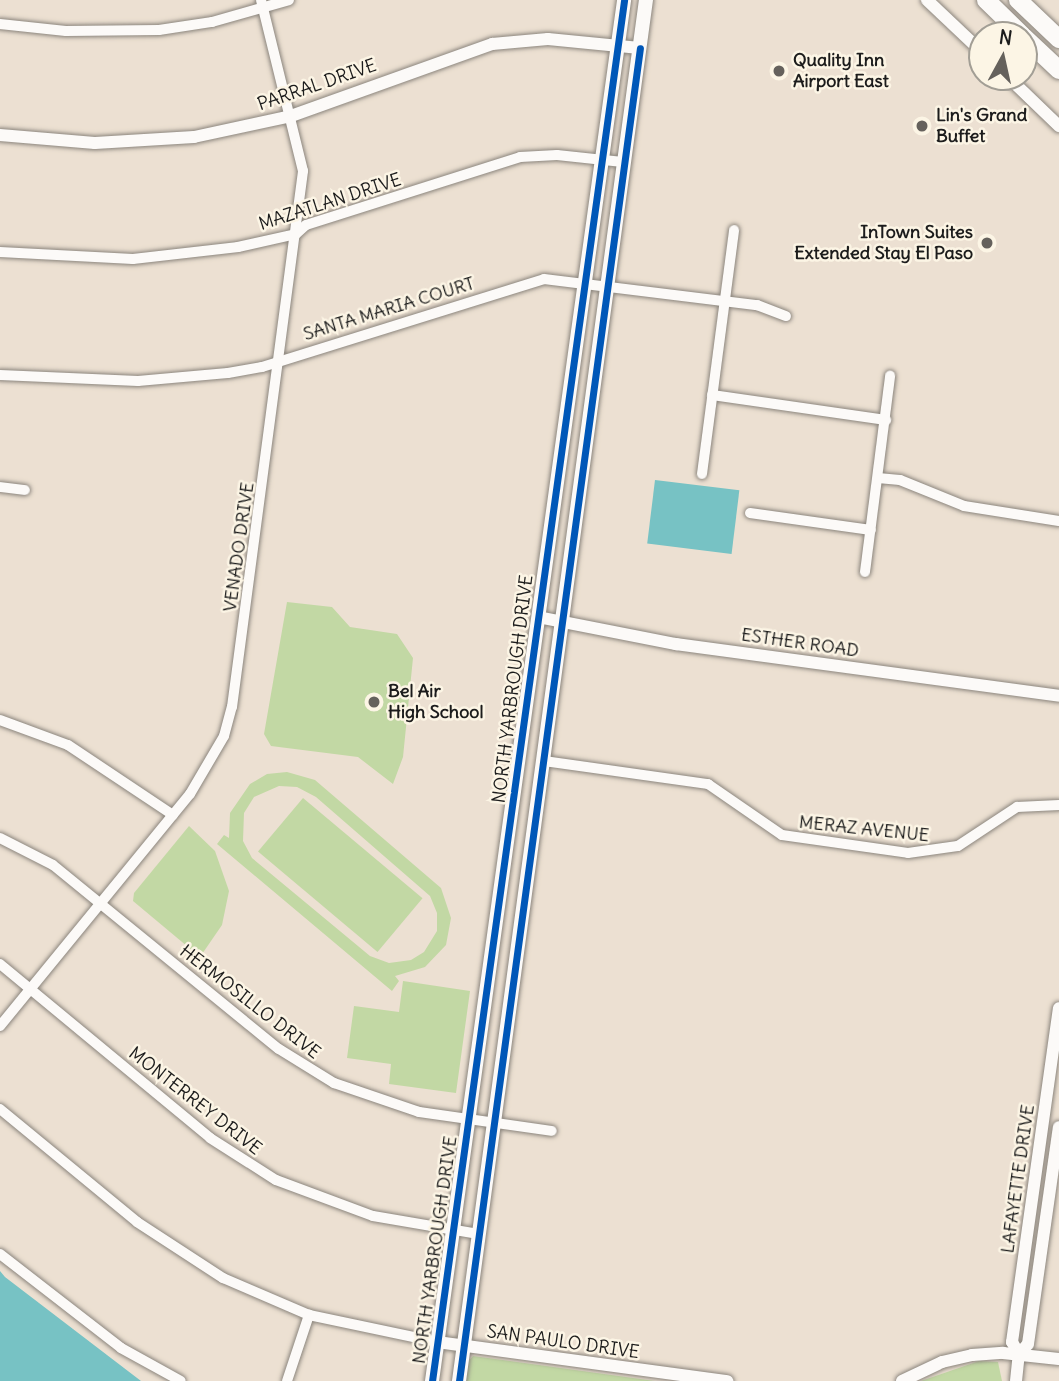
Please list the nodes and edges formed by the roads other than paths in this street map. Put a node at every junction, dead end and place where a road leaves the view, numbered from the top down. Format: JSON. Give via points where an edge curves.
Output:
{"nodes":[{"id":1,"x":289,"y":0,"type":"edge"},
{"id":2,"x":624,"y":0,"type":"edge"},
{"id":3,"x":646,"y":0,"type":"edge"},
{"id":4,"x":927,"y":0,"type":"edge"},
{"id":5,"x":986,"y":0,"type":"edge"},
{"id":6,"x":1018,"y":0,"type":"edge"},
{"id":7,"x":263,"y":5,"type":"edge"},
{"id":8,"x":1008,"y":21,"type":"edge"},
{"id":9,"x":0,"y":24,"type":"edge"},
{"id":10,"x":968,"y":39,"type":"edge"},
{"id":11,"x":1059,"y":39,"type":"edge"},
{"id":12,"x":617,"y":46,"type":"junction"},
{"id":13,"x":640,"y":48,"type":"junction"},
{"id":14,"x":1038,"y":50,"type":"edge"},
{"id":15,"x":1059,"y":70,"type":"edge"},
{"id":16,"x":1023,"y":91,"type":"edge"},
{"id":17,"x":291,"y":116,"type":"junction"},
{"id":18,"x":1059,"y":126,"type":"edge"},
{"id":19,"x":0,"y":135,"type":"edge"},
{"id":20,"x":600,"y":159,"type":"junction"},
{"id":21,"x":623,"y":162,"type":"junction"},
{"id":22,"x":734,"y":230,"type":"dead end"},
{"id":23,"x":296,"y":234,"type":"junction"},
{"id":24,"x":0,"y":252,"type":"edge"},
{"id":25,"x":583,"y":282,"type":"junction"},
{"id":26,"x":607,"y":285,"type":"junction"},
{"id":27,"x":725,"y":300,"type":"junction"},
{"id":28,"x":786,"y":316,"type":"dead end"},
{"id":29,"x":281,"y":360,"type":"junction"},
{"id":30,"x":0,"y":375,"type":"edge"},
{"id":31,"x":890,"y":376,"type":"dead end"},
{"id":32,"x":712,"y":395,"type":"junction"},
{"id":33,"x":567,"y":410,"type":"junction"},
{"id":34,"x":590,"y":414,"type":"junction"},
{"id":35,"x":886,"y":421,"type":"junction"},
{"id":36,"x":702,"y":474,"type":"dead end"},
{"id":37,"x":878,"y":478,"type":"junction"},
{"id":38,"x":0,"y":487,"type":"edge"},
{"id":39,"x":24,"y":490,"type":"dead end"},
{"id":40,"x":750,"y":513,"type":"dead end"},
{"id":41,"x":1059,"y":522,"type":"edge"},
{"id":42,"x":871,"y":530,"type":"junction"},
{"id":43,"x":865,"y":572,"type":"dead end"},
{"id":44,"x":538,"y":617,"type":"junction"},
{"id":45,"x":563,"y":620,"type":"junction"},
{"id":46,"x":1059,"y":696,"type":"edge"},
{"id":47,"x":0,"y":720,"type":"edge"},
{"id":48,"x":544,"y":761,"type":"junction"},
{"id":49,"x":1059,"y":805,"type":"edge"},
{"id":50,"x":173,"y":815,"type":"junction"},
{"id":51,"x":0,"y":838,"type":"edge"},
{"id":52,"x":101,"y":903,"type":"junction"},
{"id":53,"x":0,"y":964,"type":"edge"},
{"id":54,"x":30,"y":990,"type":"junction"},
{"id":55,"x":1059,"y":1008,"type":"edge"},
{"id":56,"x":0,"y":1026,"type":"edge"},
{"id":57,"x":0,"y":1109,"type":"edge"},
{"id":58,"x":470,"y":1121,"type":"junction"},
{"id":59,"x":494,"y":1123,"type":"junction"},
{"id":60,"x":1059,"y":1127,"type":"edge"},
{"id":61,"x":552,"y":1131,"type":"dead end"},
{"id":62,"x":1038,"y":1159,"type":"junction"},
{"id":63,"x":1057,"y":1162,"type":"edge"},
{"id":64,"x":453,"y":1231,"type":"junction"},
{"id":65,"x":478,"y":1234,"type":"junction"},
{"id":66,"x":0,"y":1254,"type":"edge"},
{"id":67,"x":309,"y":1315,"type":"junction"},
{"id":68,"x":437,"y":1342,"type":"junction"},
{"id":69,"x":464,"y":1346,"type":"junction"},
{"id":70,"x":1019,"y":1354,"type":"junction"},
{"id":71,"x":1059,"y":1359,"type":"edge"},
{"id":72,"x":181,"y":1381,"type":"edge"},
{"id":73,"x":287,"y":1381,"type":"edge"},
{"id":74,"x":432,"y":1381,"type":"edge"},
{"id":75,"x":459,"y":1381,"type":"edge"},
{"id":76,"x":727,"y":1381,"type":"edge"},
{"id":77,"x":902,"y":1381,"type":"edge"},
{"id":78,"x":1016,"y":1381,"type":"edge"}],
"edges":[{"from":1,"to":7,"type":"street"},
{"from":2,"to":12,"type":"main road","name":"NORTH YARBROUGH DRIVE"},
{"from":3,"to":13,"type":"main road"},
{"from":4,"to":10,"type":"street"},
{"from":5,"to":8,"type":"highway"},
{"from":6,"to":11,"type":"highway"},
{"from":7,"to":9,"type":"street","via":[[199,24],[108,32]]},
{"from":7,"to":17,"type":"street","name":"VENADO DRIVE"},
{"from":12,"to":13,"type":"street","name":"PARRAL DRIVE"},
{"from":12,"to":17,"type":"street","name":"PARRAL DRIVE","via":[[548,39],[492,44]]},
{"from":12,"to":20,"type":"main road","name":"NORTH YARBROUGH DRIVE"},
{"from":13,"to":21,"type":"main road"},
{"from":14,"to":15,"type":"highway"},
{"from":16,"to":18,"type":"street"},
{"from":17,"to":19,"type":"street","name":"PARRAL DRIVE","via":[[194,137],[147,141],[95,143]]},
{"from":17,"to":23,"type":"street","name":"VENADO DRIVE","via":[[303,171]]},
{"from":20,"to":21,"type":"street","name":"MAZATLAN DRIVE"},
{"from":20,"to":23,"type":"street","name":"MAZATLAN DRIVE","via":[[520,157],[306,225]]},
{"from":20,"to":25,"type":"main road","name":"NORTH YARBROUGH DRIVE"},
{"from":21,"to":26,"type":"main road"},
{"from":22,"to":27,"type":"street"},
{"from":23,"to":24,"type":"street","name":"MAZATLAN DRIVE","via":[[238,247],[133,259]]},
{"from":23,"to":29,"type":"street","name":"VENADO DRIVE"},
{"from":25,"to":26,"type":"street","name":"SANTA MARIA COURT"},
{"from":25,"to":29,"type":"street","name":"SANTA MARIA COURT","via":[[531,282]]},
{"from":25,"to":33,"type":"main road","name":"NORTH YARBROUGH DRIVE"},
{"from":26,"to":27,"type":"street","name":"SANTA MARIA COURT"},
{"from":26,"to":34,"type":"main road"},
{"from":27,"to":28,"type":"street","name":"SANTA MARIA COURT"},
{"from":27,"to":32,"type":"street"},
{"from":29,"to":30,"type":"street","name":"SANTA MARIA COURT","via":[[228,373],[138,381]]},
{"from":29,"to":50,"type":"street","name":"VENADO DRIVE","via":[[232,707],[208,769]]},
{"from":31,"to":35,"type":"street"},
{"from":32,"to":35,"type":"street"},
{"from":32,"to":36,"type":"street"},
{"from":33,"to":34,"type":"main road"},
{"from":33,"to":44,"type":"main road","name":"NORTH YARBROUGH DRIVE"},
{"from":34,"to":45,"type":"main road"},
{"from":35,"to":37,"type":"street"},
{"from":37,"to":41,"type":"street","via":[[900,480],[964,506]]},
{"from":37,"to":42,"type":"street"},
{"from":38,"to":39,"type":"street"},
{"from":40,"to":42,"type":"street"},
{"from":42,"to":43,"type":"street"},
{"from":44,"to":45,"type":"street","name":"ESTHER ROAD"},
{"from":44,"to":58,"type":"main road","name":"NORTH YARBROUGH DRIVE"},
{"from":45,"to":46,"type":"street","name":"ESTHER ROAD","via":[[676,645]]},
{"from":45,"to":48,"type":"main road"},
{"from":47,"to":50,"type":"street","via":[[68,746]]},
{"from":48,"to":49,"type":"street","name":"MERAZ AVENUE","via":[[708,783],[782,835],[908,853],[934,853],[958,846],[1017,807]]},
{"from":48,"to":59,"type":"main road"},
{"from":50,"to":52,"type":"street","name":"VENADO DRIVE"},
{"from":51,"to":52,"type":"street","name":"HERMOSILLO DRIVE","via":[[53,865]]},
{"from":52,"to":54,"type":"street","name":"VENADO DRIVE"},
{"from":52,"to":58,"type":"street","name":"HERMOSILLO DRIVE","via":[[307,1068],[390,1105]]},
{"from":53,"to":54,"type":"street","name":"MONTERREY DRIVE"},
{"from":54,"to":56,"type":"street","name":"VENADO DRIVE"},
{"from":54,"to":64,"type":"street","name":"MONTERREY DRIVE","via":[[210,1138],[276,1180],[373,1216]]},
{"from":55,"to":62,"type":"street","name":"LAFAYETTE DRIVE"},
{"from":57,"to":67,"type":"street","name":"SAN PAULO DRIVE","via":[[174,1249],[223,1278]]},
{"from":58,"to":59,"type":"street","name":"HERMOSILLO DRIVE"},
{"from":58,"to":64,"type":"main road","name":"NORTH YARBROUGH DRIVE"},
{"from":59,"to":61,"type":"street","name":"HERMOSILLO DRIVE"},
{"from":59,"to":65,"type":"main road"},
{"from":60,"to":63,"type":"street","name":"LAFAYETTE DRIVE"},
{"from":62,"to":63,"type":"street"},
{"from":62,"to":70,"type":"street","name":"LAFAYETTE DRIVE","via":[[1012,1342]]},
{"from":63,"to":70,"type":"street","name":"LAFAYETTE DRIVE","via":[[1028,1343]]},
{"from":64,"to":65,"type":"street","name":"MONTERREY DRIVE"},
{"from":64,"to":68,"type":"main road","name":"NORTH YARBROUGH DRIVE"},
{"from":65,"to":69,"type":"main road"},
{"from":66,"to":72,"type":"street","via":[[121,1348]]},
{"from":67,"to":68,"type":"street","name":"SAN PAULO DRIVE"},
{"from":67,"to":73,"type":"street"},
{"from":68,"to":69,"type":"street","name":"SAN PAULO DRIVE"},
{"from":68,"to":74,"type":"main road","name":"NORTH YARBROUGH DRIVE"},
{"from":69,"to":75,"type":"main road"},
{"from":69,"to":76,"type":"street","name":"SAN PAULO DRIVE"},
{"from":70,"to":71,"type":"street"},
{"from":70,"to":77,"type":"street","via":[[955,1358]]},
{"from":70,"to":78,"type":"street","name":"LAFAYETTE DRIVE"}]}
